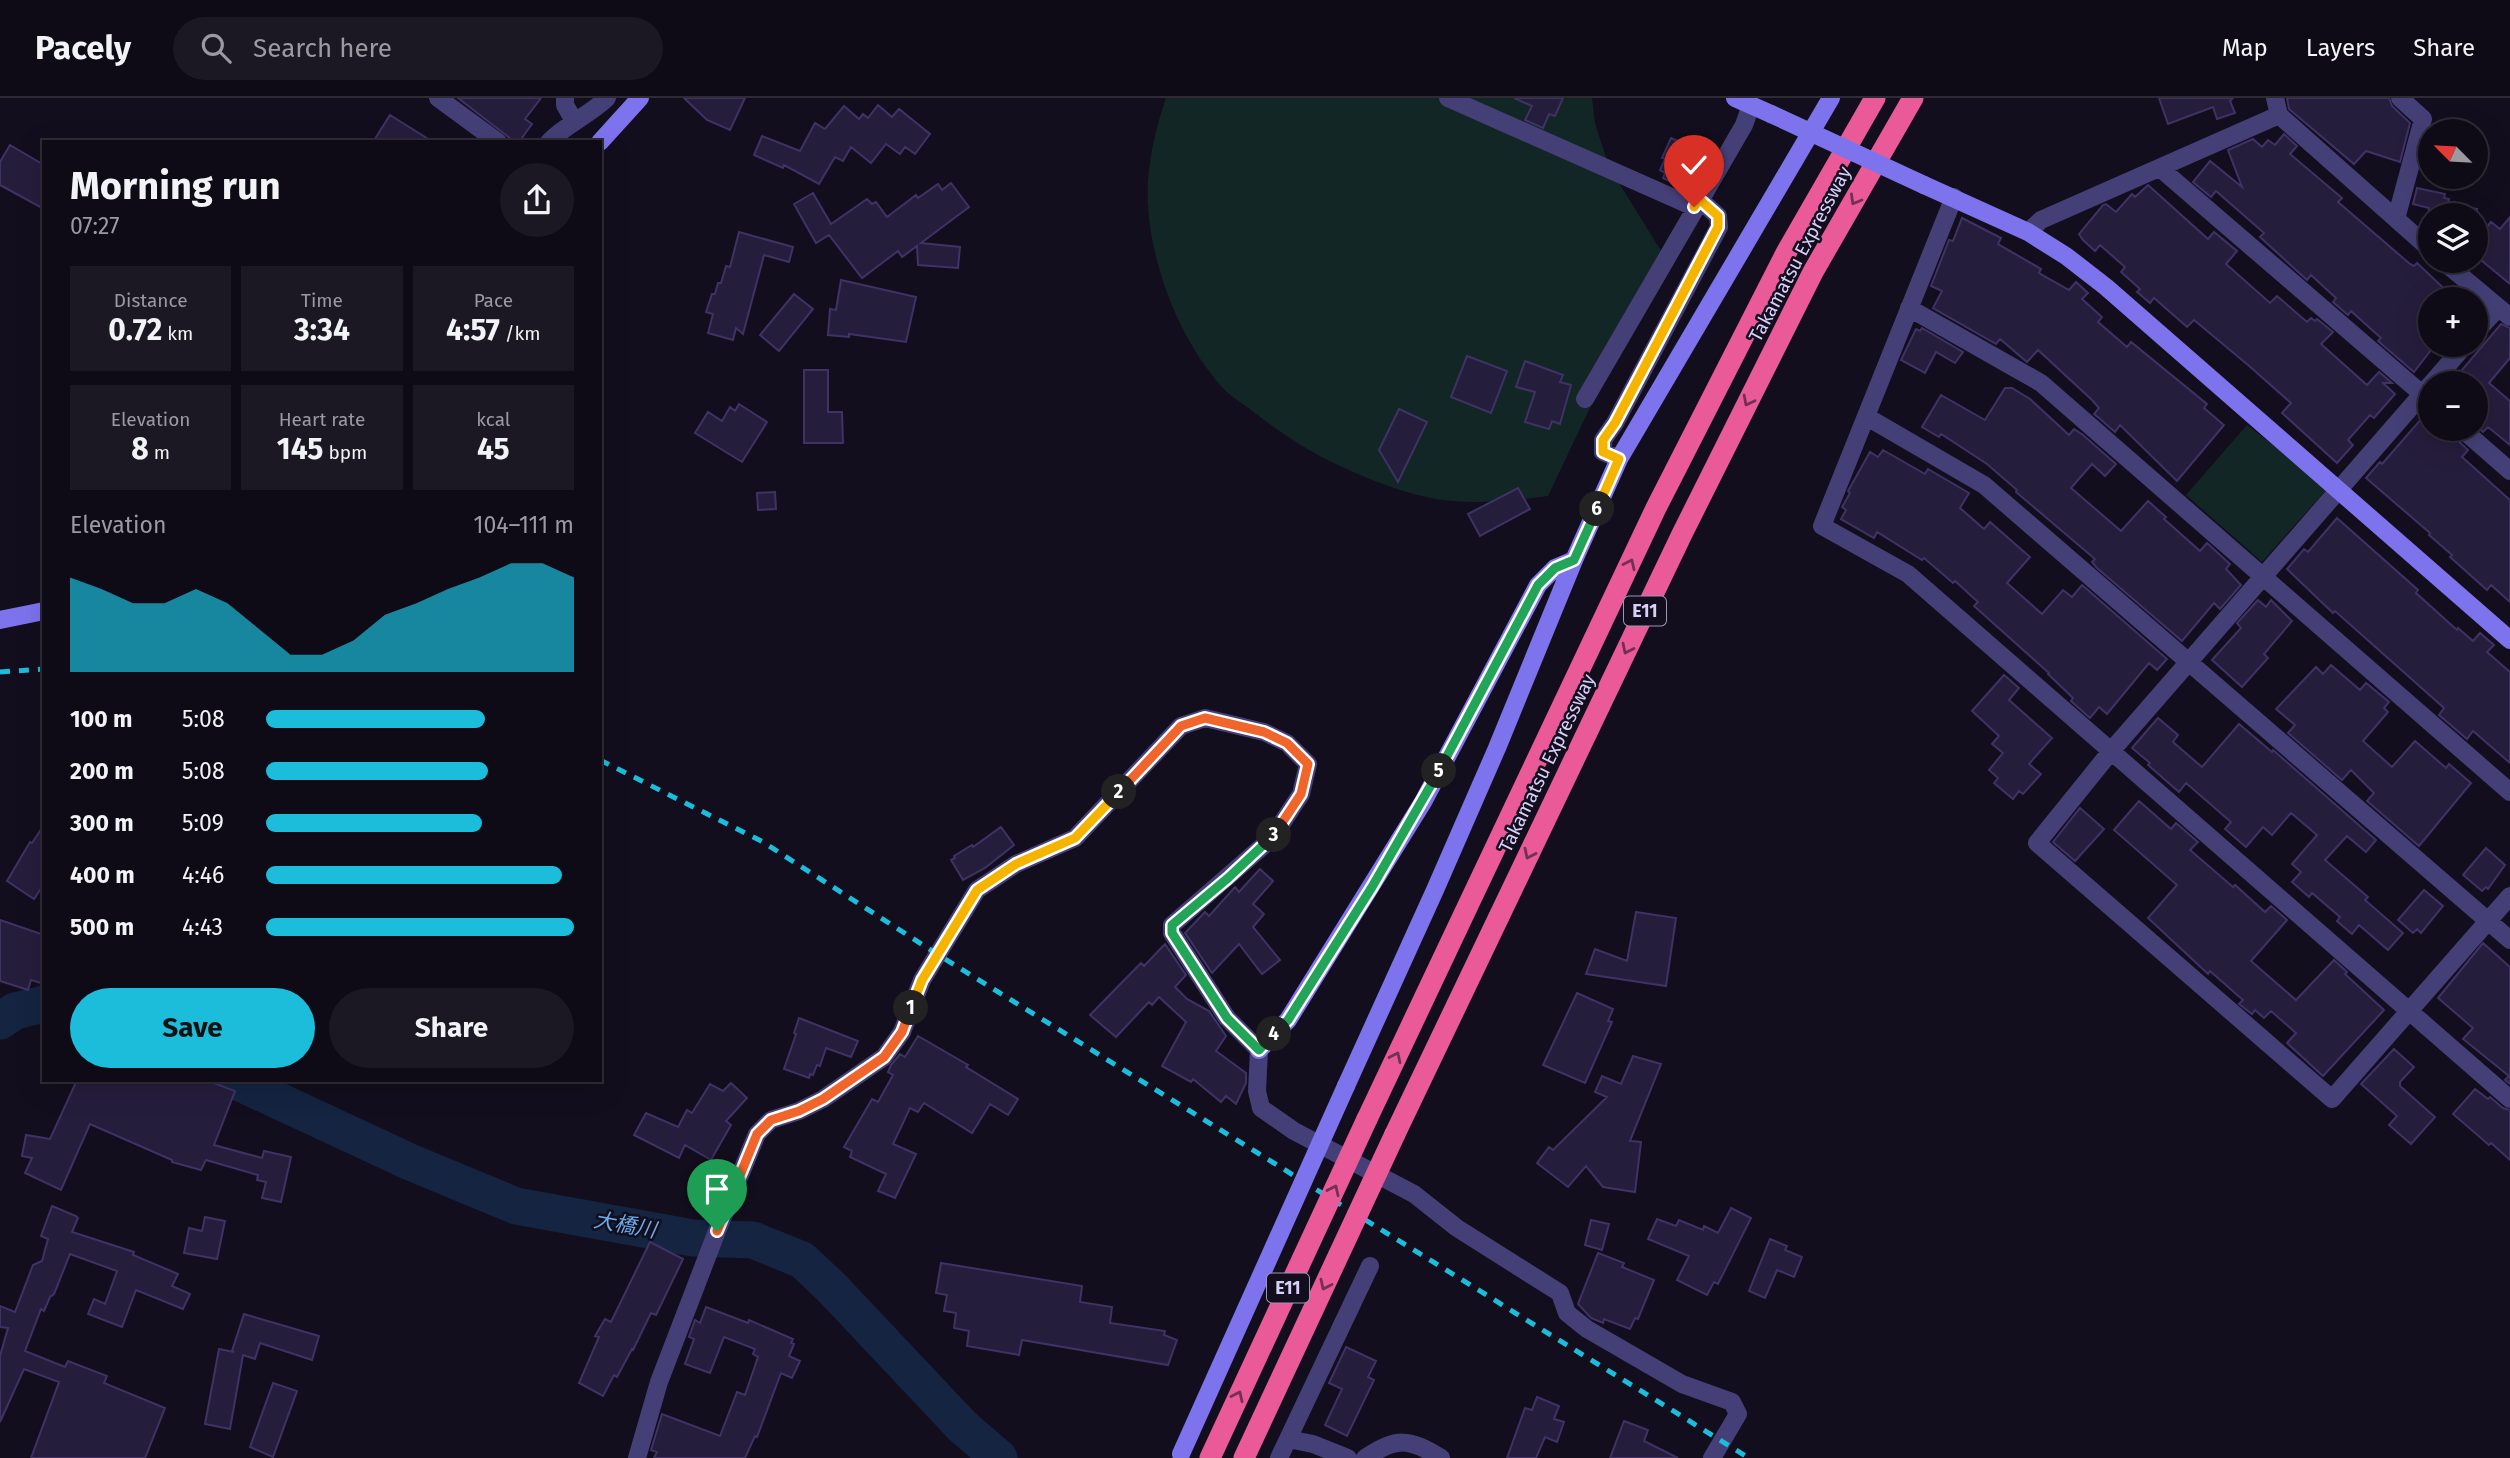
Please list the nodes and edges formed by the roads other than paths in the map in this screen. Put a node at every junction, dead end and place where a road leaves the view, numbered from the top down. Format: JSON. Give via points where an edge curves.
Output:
{"nodes":[{"id":1,"x":438,"y":98,"type":"edge"},
{"id":2,"x":565,"y":98,"type":"edge"},
{"id":3,"x":607,"y":98,"type":"edge"},
{"id":4,"x":640,"y":98,"type":"edge"},
{"id":5,"x":1448,"y":98,"type":"edge"},
{"id":6,"x":1831,"y":98,"type":"edge"},
{"id":7,"x":1875,"y":98,"type":"edge"},
{"id":8,"x":1913,"y":98,"type":"edge"},
{"id":9,"x":2400,"y":98,"type":"edge"},
{"id":10,"x":1743,"y":102,"type":"edge"},
{"id":11,"x":2277,"y":107,"type":"edge"},
{"id":12,"x":574,"y":121,"type":"junction"},
{"id":13,"x":495,"y":140,"type":"edge"},
{"id":14,"x":550,"y":140,"type":"edge"},
{"id":15,"x":602,"y":140,"type":"edge"},
{"id":16,"x":2161,"y":169,"type":"junction"},
{"id":17,"x":1954,"y":197,"type":"junction"},
{"id":18,"x":1697,"y":203,"type":"junction"},
{"id":19,"x":2396,"y":219,"type":"junction"},
{"id":20,"x":2028,"y":232,"type":"junction"},
{"id":21,"x":2418,"y":238,"type":"edge"},
{"id":22,"x":2457,"y":273,"type":"edge"},
{"id":23,"x":1909,"y":308,"type":"junction"},
{"id":24,"x":2504,"y":312,"type":"edge"},
{"id":25,"x":2488,"y":323,"type":"edge"},
{"id":26,"x":2456,"y":357,"type":"edge"},
{"id":27,"x":2445,"y":371,"type":"edge"},
{"id":28,"x":2418,"y":382,"type":"edge"},
{"id":29,"x":1585,"y":400,"type":"dead end"},
{"id":30,"x":2418,"y":403,"type":"edge"},
{"id":31,"x":1867,"y":417,"type":"junction"},
{"id":32,"x":2476,"y":441,"type":"edge"},
{"id":33,"x":1619,"y":459,"type":"junction"},
{"id":34,"x":2510,"y":471,"type":"edge"},
{"id":35,"x":2339,"y":489,"type":"junction"},
{"id":36,"x":1574,"y":560,"type":"junction"},
{"id":37,"x":2262,"y":578,"type":"junction"},
{"id":38,"x":42,"y":611,"type":"edge"},
{"id":39,"x":0,"y":620,"type":"edge"},
{"id":40,"x":2510,"y":639,"type":"edge"},
{"id":41,"x":2189,"y":663,"type":"junction"},
{"id":42,"x":2112,"y":750,"type":"junction"},
{"id":43,"x":2510,"y":792,"type":"edge"},
{"id":44,"x":2510,"y":896,"type":"edge"},
{"id":45,"x":2489,"y":921,"type":"junction"},
{"id":46,"x":2510,"y":940,"type":"edge"},
{"id":47,"x":2409,"y":1012,"type":"junction"},
{"id":48,"x":1259,"y":1050,"type":"junction"},
{"id":49,"x":2510,"y":1099,"type":"edge"},
{"id":50,"x":1370,"y":1266,"type":"dead end"},
{"id":51,"x":1288,"y":1439,"type":"junction"},
{"id":52,"x":1180,"y":1456,"type":"edge"},
{"id":53,"x":637,"y":1458,"type":"edge"},
{"id":54,"x":1210,"y":1458,"type":"edge"},
{"id":55,"x":1244,"y":1458,"type":"edge"},
{"id":56,"x":1279,"y":1458,"type":"edge"},
{"id":57,"x":1348,"y":1458,"type":"edge"},
{"id":58,"x":1366,"y":1458,"type":"edge"},
{"id":59,"x":1441,"y":1458,"type":"edge"},
{"id":60,"x":1712,"y":1458,"type":"edge"}],
"edges":[{"from":1,"to":13,"type":"street"},
{"from":2,"to":12,"type":"street"},
{"from":3,"to":12,"type":"street"},
{"from":4,"to":15,"type":"street"},
{"from":5,"to":18,"type":"street"},
{"from":6,"to":33,"type":"street"},
{"from":54,"to":7,"type":"highway","name":"Takamatsu Expressway","number":"E11","one_way":true,"bridge":true,"via":[[1656,508],[1786,253]]},
{"from":8,"to":55,"type":"highway","name":"Takamatsu Expressway","number":"E11","one_way":true,"bridge":true,"via":[[1813,272],[1688,521]]},
{"from":9,"to":19,"type":"street","via":[[2423,119]]},
{"from":10,"to":17,"type":"street","bridge":true},
{"from":10,"to":18,"type":"street","via":[[1744,125]]},
{"from":11,"to":16,"type":"street"},
{"from":11,"to":19,"type":"street"},
{"from":12,"to":14,"type":"street"},
{"from":16,"to":20,"type":"street","via":[[2041,220]]},
{"from":16,"to":28,"type":"street"},
{"from":17,"to":20,"type":"street"},
{"from":17,"to":23,"type":"street"},
{"from":18,"to":29,"type":"street"},
{"from":18,"to":33,"type":"street","via":[[1718,216],[1718,227],[1603,440],[1603,452]]},
{"from":19,"to":21,"type":"street"},
{"from":20,"to":35,"type":"street","via":[[2106,287]]},
{"from":22,"to":24,"type":"street"},
{"from":23,"to":31,"type":"street"},
{"from":23,"to":37,"type":"street","via":[[2041,383]]},
{"from":24,"to":25,"type":"street"},
{"from":26,"to":27,"type":"street"},
{"from":30,"to":35,"type":"street"},
{"from":31,"to":41,"type":"street","via":[[1984,485]]},
{"from":31,"to":42,"type":"street","via":[[1822,526],[1908,574]]},
{"from":32,"to":34,"type":"street"},
{"from":33,"to":36,"type":"street"},
{"from":35,"to":37,"type":"street"},
{"from":35,"to":40,"type":"street"},
{"from":36,"to":48,"type":"street","via":[[1555,568],[1538,585],[1416,812],[1288,1020]]},
{"from":36,"to":52,"type":"street","bridge":true,"via":[[1472,807]]},
{"from":37,"to":41,"type":"street"},
{"from":37,"to":43,"type":"street"},
{"from":38,"to":39,"type":"street"},
{"from":41,"to":42,"type":"street"},
{"from":41,"to":45,"type":"street"},
{"from":42,"to":47,"type":"street"},
{"from":42,"to":47,"type":"street","via":[[2037,843],[2332,1099]]},
{"from":44,"to":45,"type":"street"},
{"from":45,"to":46,"type":"street"},
{"from":45,"to":47,"type":"street"},
{"from":47,"to":49,"type":"street"},
{"from":48,"to":53,"type":"street","via":[[1227,1018],[1172,933],[1172,925],[1272,838],[1301,794],[1308,764],[1287,743],[1264,732],[1205,718],[1181,726],[1075,838],[1016,864],[977,890],[922,980],[902,1032],[884,1057],[823,1099],[771,1120],[757,1134],[659,1382]]},
{"from":48,"to":60,"type":"street","via":[[1261,1108],[1294,1131],[1414,1195],[1560,1293],[1567,1313],[1587,1329],[1682,1384],[1732,1402],[1738,1414]]},
{"from":50,"to":51,"type":"street"},
{"from":51,"to":56,"type":"street"},
{"from":51,"to":57,"type":"street"},
{"from":58,"to":59,"type":"street","via":[[1399,1441],[1420,1445]]}]}
